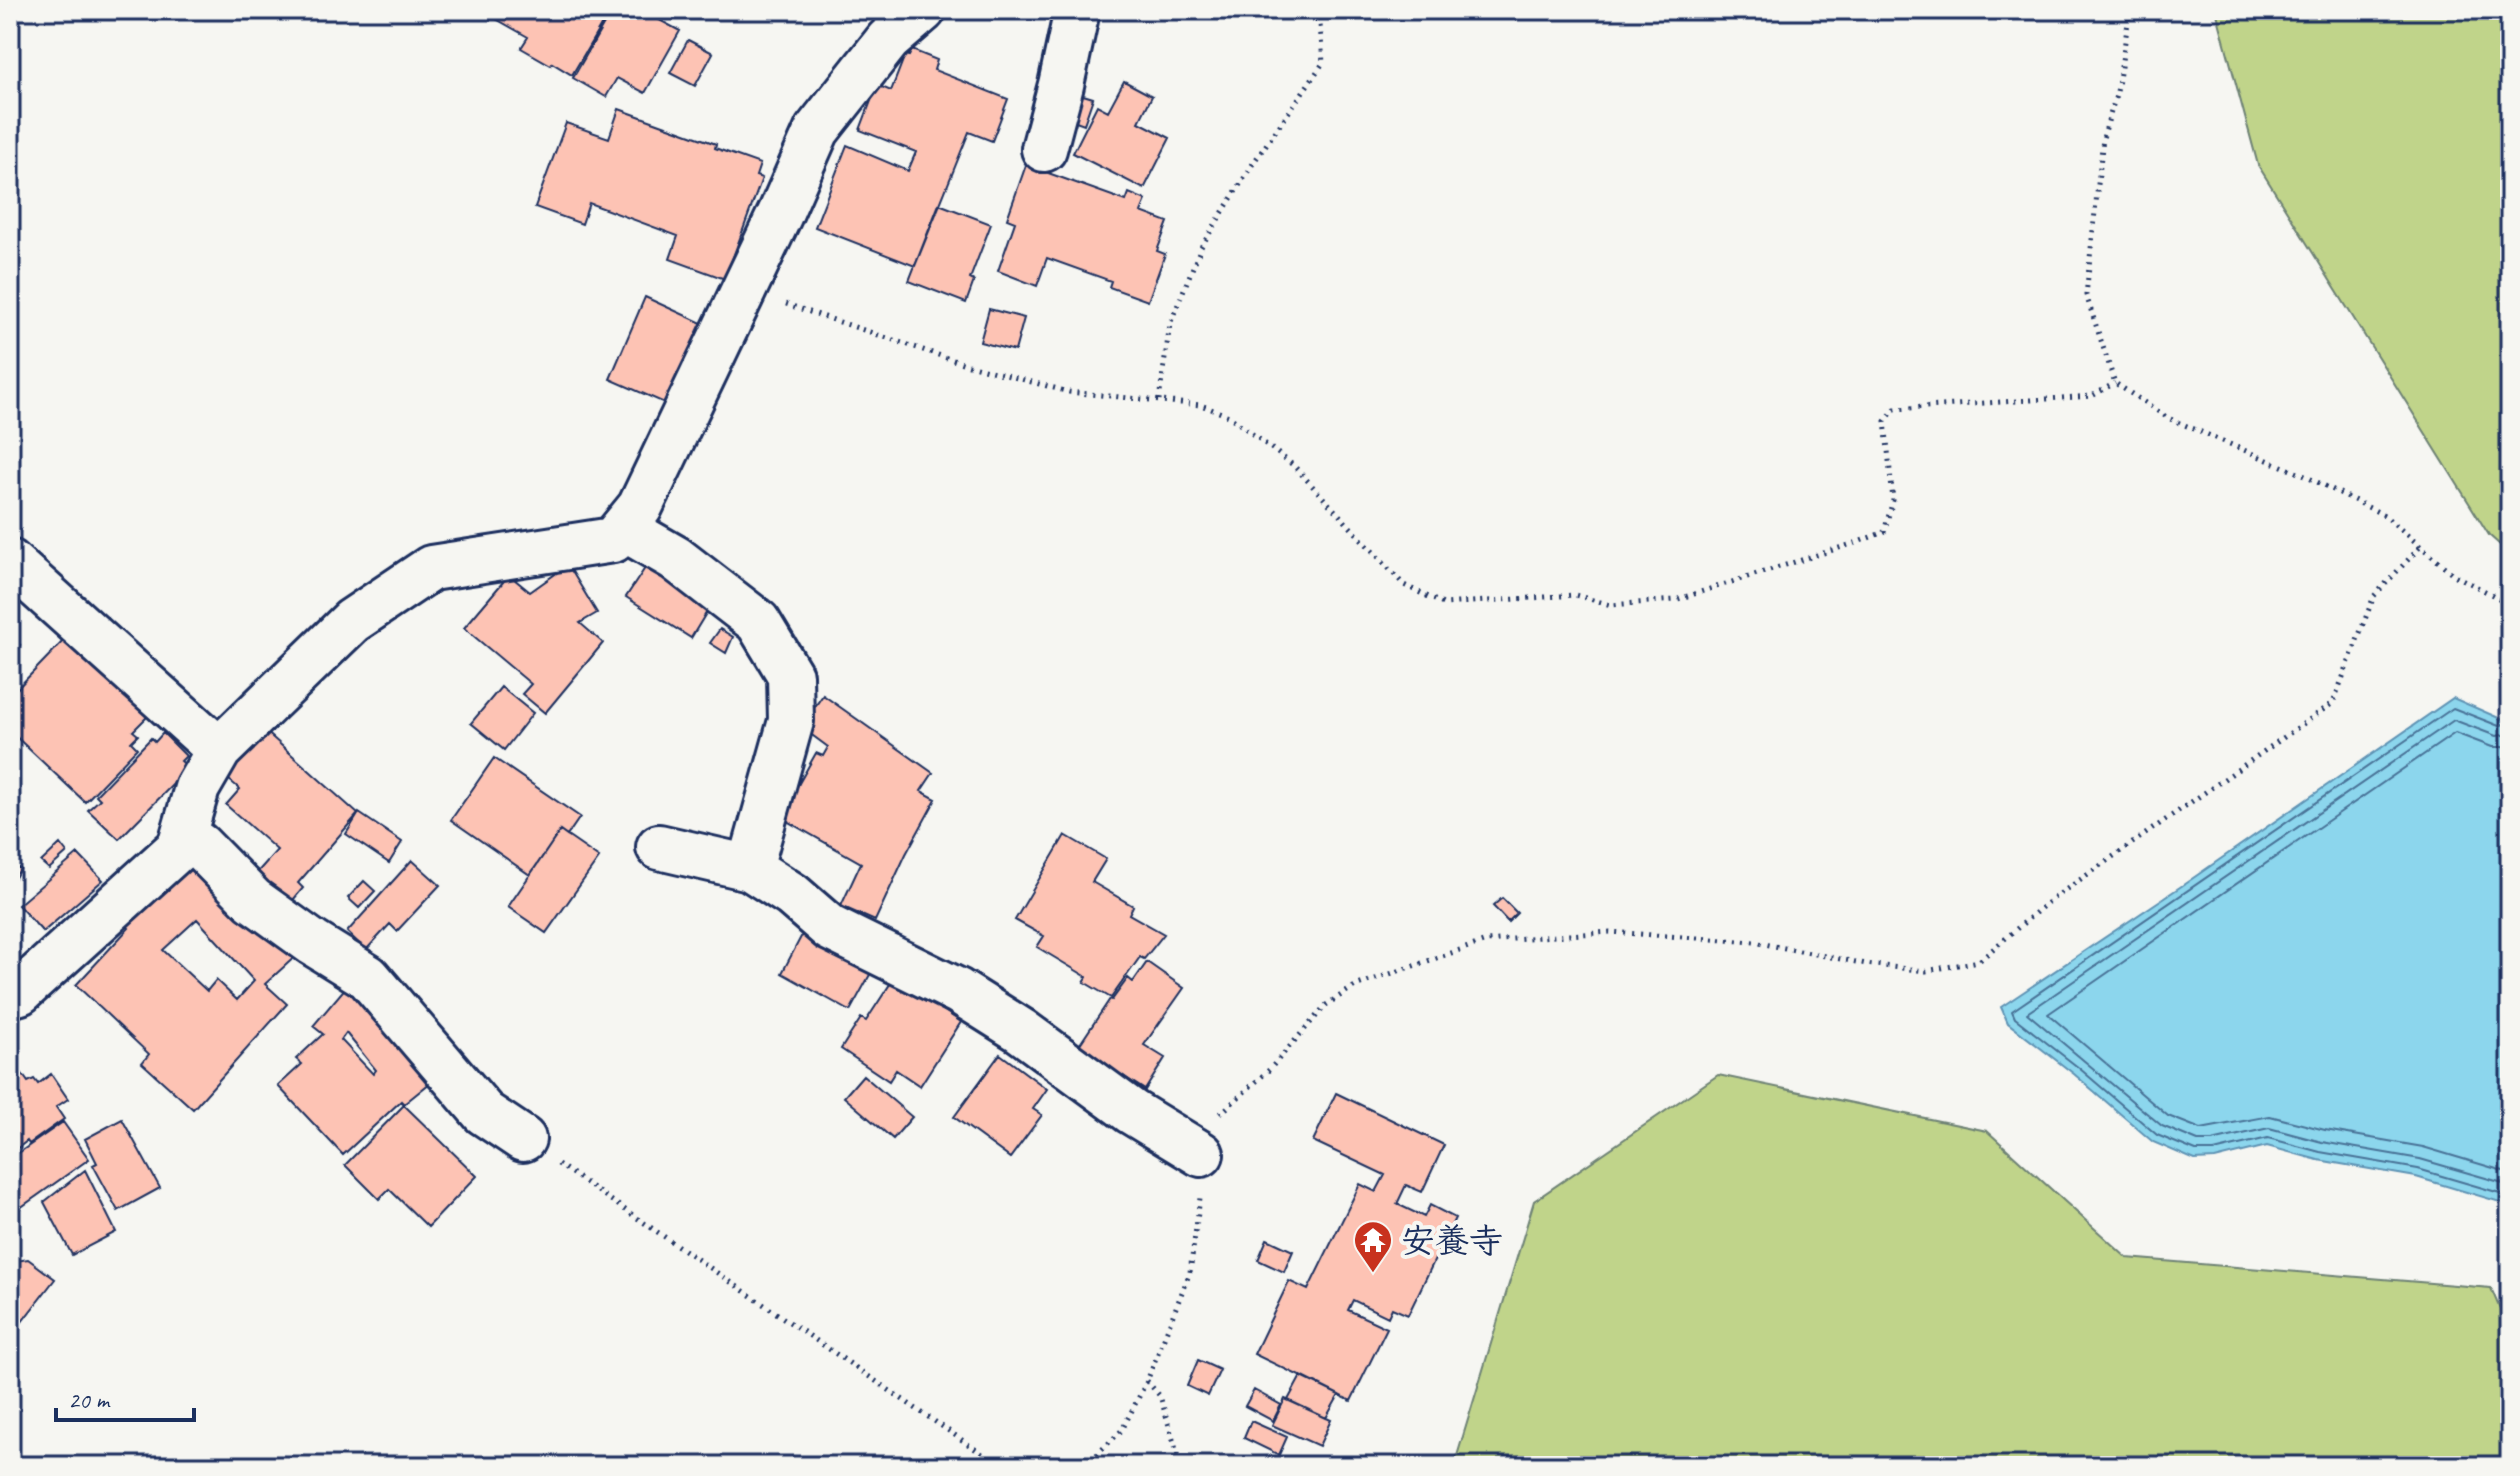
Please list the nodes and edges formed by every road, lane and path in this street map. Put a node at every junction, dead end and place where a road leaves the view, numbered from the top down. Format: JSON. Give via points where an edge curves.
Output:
{"nodes":[{"id":1,"x":1077,"y":10,"type":"edge"},
{"id":2,"x":1306,"y":10,"type":"edge"},
{"id":3,"x":2130,"y":10,"type":"edge"},
{"id":4,"x":913,"y":13,"type":"edge"},
{"id":5,"x":1044,"y":149,"type":"dead end"},
{"id":6,"x":742,"y":292,"type":"junction"},
{"id":7,"x":2115,"y":383,"type":"junction"},
{"id":8,"x":1159,"y":400,"type":"junction"},
{"id":9,"x":623,"y":528,"type":"junction"},
{"id":10,"x":2421,"y":546,"type":"junction"},
{"id":11,"x":10,"y":562,"type":"edge"},
{"id":12,"x":2510,"y":604,"type":"edge"},
{"id":13,"x":219,"y":750,"type":"junction"},
{"id":14,"x":182,"y":840,"type":"junction"},
{"id":15,"x":659,"y":847,"type":"dead end"},
{"id":16,"x":750,"y":868,"type":"junction"},
{"id":17,"x":10,"y":995,"type":"edge"},
{"id":18,"x":523,"y":1139,"type":"joint"},
{"id":19,"x":1201,"y":1154,"type":"junction"},
{"id":20,"x":1147,"y":1381,"type":"junction"},
{"id":21,"x":1000,"y":1466,"type":"edge"},
{"id":22,"x":1085,"y":1466,"type":"edge"},
{"id":23,"x":1181,"y":1466,"type":"edge"}],
"edges":[{"from":1,"to":5,"type":"street"},
{"from":2,"to":8,"type":"path","via":[[1320,24],[1323,63],[1201,247],[1170,324]]},
{"from":3,"to":7,"type":"path","via":[[2117,92],[2103,138],[2086,295]]},
{"from":4,"to":6,"type":"street","via":[[817,130]]},
{"from":6,"to":8,"type":"path","via":[[1069,392]]},
{"from":6,"to":9,"type":"street","via":[[640,507]]},
{"from":7,"to":8,"type":"path","via":[[2092,396],[1895,409],[1885,421],[1893,500],[1884,532],[1675,600],[1611,605],[1575,595],[1443,604],[1404,585],[1293,465],[1229,416],[1201,405]]},
{"from":7,"to":10,"type":"path","via":[[2168,418],[2384,515]]},
{"from":9,"to":13,"type":"street","via":[[613,540],[431,568],[352,621]]},
{"from":9,"to":16,"type":"street","via":[[675,558],[758,622],[790,675],[791,721]]},
{"from":10,"to":12,"type":"path","via":[[2454,575]]},
{"from":10,"to":19,"type":"path","via":[[2374,596],[2333,703],[2048,902],[1979,961],[1926,971],[1754,942],[1610,932],[1486,941],[1355,986],[1326,1005],[1270,1069],[1209,1124]]},
{"from":11,"to":13,"type":"street"},
{"from":13,"to":14,"type":"street","via":[[197,788]]},
{"from":14,"to":17,"type":"street","via":[[20,992]]},
{"from":14,"to":18,"type":"street","via":[[199,845],[253,900],[368,977],[484,1113]]},
{"from":15,"to":16,"type":"street"},
{"from":16,"to":19,"type":"street","via":[[830,928],[958,991]]},
{"from":18,"to":21,"type":"path"},
{"from":19,"to":20,"type":"path","via":[[1200,1211],[1190,1272]]},
{"from":20,"to":22,"type":"path","via":[[1122,1430]]},
{"from":20,"to":23,"type":"path","via":[[1160,1396]]}]}
